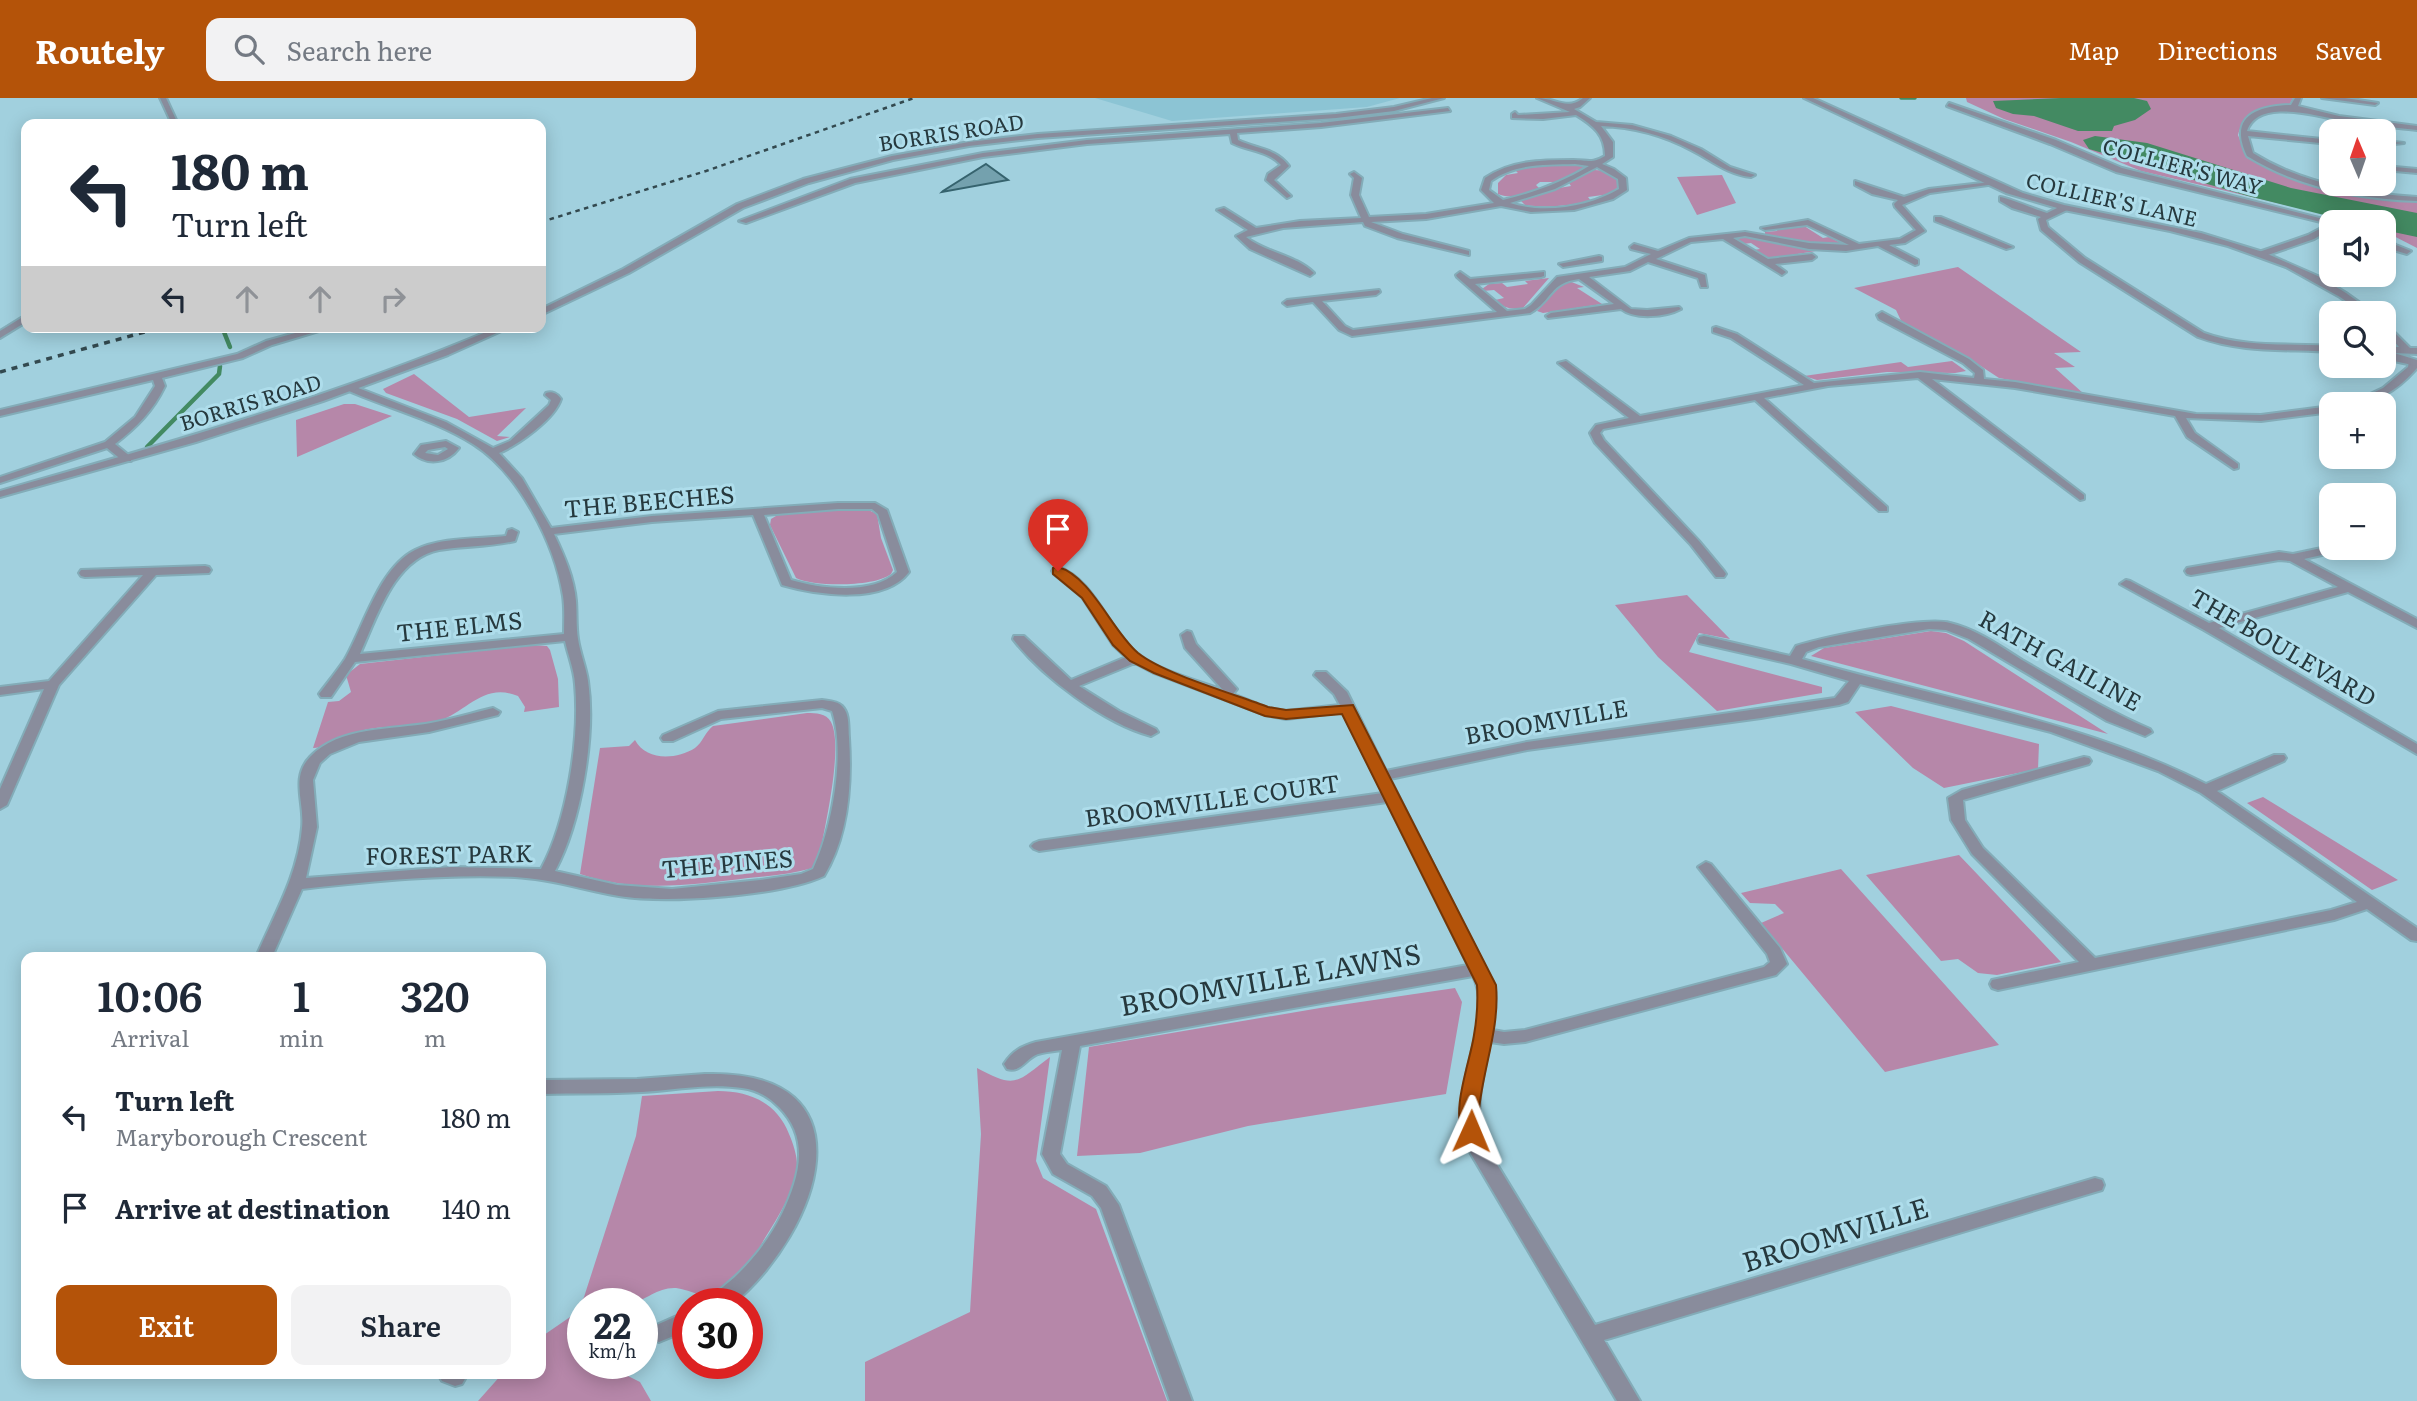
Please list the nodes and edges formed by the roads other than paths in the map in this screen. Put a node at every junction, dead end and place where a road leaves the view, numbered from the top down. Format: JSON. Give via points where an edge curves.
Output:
{"nodes":[{"id":1,"x":163,"y":98,"type":"edge"},
{"id":2,"x":1441,"y":98,"type":"edge"},
{"id":3,"x":1539,"y":98,"type":"edge"},
{"id":4,"x":1587,"y":98,"type":"edge"},
{"id":5,"x":1807,"y":98,"type":"edge"},
{"id":6,"x":2298,"y":98,"type":"edge"},
{"id":7,"x":2325,"y":98,"type":"edge"},
{"id":8,"x":2375,"y":103,"type":"dead end"},
{"id":9,"x":1949,"y":104,"type":"dead end"},
{"id":10,"x":2294,"y":107,"type":"junction"},
{"id":11,"x":1448,"y":110,"type":"dead end"},
{"id":12,"x":1571,"y":110,"type":"junction"},
{"id":13,"x":1515,"y":114,"type":"dead end"},
{"id":14,"x":173,"y":119,"type":"edge"},
{"id":15,"x":1594,"y":124,"type":"junction"},
{"id":16,"x":2417,"y":128,"type":"edge"},
{"id":17,"x":1233,"y":132,"type":"junction"},
{"id":18,"x":2243,"y":133,"type":"junction"},
{"id":19,"x":2319,"y":141,"type":"edge"},
{"id":20,"x":2396,"y":143,"type":"edge"},
{"id":21,"x":2400,"y":143,"type":"dead end"},
{"id":22,"x":968,"y":144,"type":"junction"},
{"id":23,"x":983,"y":155,"type":"junction"},
{"id":24,"x":1598,"y":165,"type":"junction"},
{"id":25,"x":2396,"y":169,"type":"edge"},
{"id":26,"x":2417,"y":171,"type":"edge"},
{"id":27,"x":1354,"y":174,"type":"dead end"},
{"id":28,"x":1751,"y":175,"type":"dead end"},
{"id":29,"x":1949,"y":177,"type":"dead end"},
{"id":30,"x":1858,"y":183,"type":"dead end"},
{"id":31,"x":1991,"y":184,"type":"junction"},
{"id":32,"x":1969,"y":187,"type":"junction"},
{"id":33,"x":1287,"y":196,"type":"dead end"},
{"id":34,"x":1903,"y":199,"type":"junction"},
{"id":35,"x":2003,"y":199,"type":"dead end"},
{"id":36,"x":2417,"y":199,"type":"edge"},
{"id":37,"x":1503,"y":202,"type":"junction"},
{"id":38,"x":2064,"y":208,"type":"junction"},
{"id":39,"x":1221,"y":210,"type":"dead end"},
{"id":40,"x":1808,"y":212,"type":"dead end"},
{"id":41,"x":2047,"y":216,"type":"junction"},
{"id":42,"x":1938,"y":219,"type":"dead end"},
{"id":43,"x":1365,"y":220,"type":"junction"},
{"id":44,"x":743,"y":221,"type":"dead end"},
{"id":45,"x":2319,"y":221,"type":"edge"},
{"id":46,"x":1803,"y":222,"type":"junction"},
{"id":47,"x":1955,"y":227,"type":"junction"},
{"id":48,"x":1765,"y":228,"type":"dead end"},
{"id":49,"x":1920,"y":229,"type":"junction"},
{"id":50,"x":1255,"y":231,"type":"junction"},
{"id":51,"x":2319,"y":232,"type":"edge"},
{"id":52,"x":1723,"y":235,"type":"junction"},
{"id":53,"x":1879,"y":244,"type":"junction"},
{"id":54,"x":1857,"y":246,"type":"junction"},
{"id":55,"x":1634,"y":247,"type":"dead end"},
{"id":56,"x":2009,"y":247,"type":"dead end"},
{"id":57,"x":2396,"y":248,"type":"edge"},
{"id":58,"x":2407,"y":251,"type":"dead end"},
{"id":59,"x":1466,"y":253,"type":"dead end"},
{"id":60,"x":1659,"y":254,"type":"junction"},
{"id":61,"x":2262,"y":254,"type":"junction"},
{"id":62,"x":1812,"y":257,"type":"dead end"},
{"id":63,"x":1600,"y":259,"type":"dead end"},
{"id":64,"x":1586,"y":260,"type":"junction"},
{"id":65,"x":1650,"y":260,"type":"junction"},
{"id":66,"x":1766,"y":262,"type":"junction"},
{"id":67,"x":1915,"y":262,"type":"dead end"},
{"id":68,"x":1563,"y":264,"type":"dead end"},
{"id":69,"x":1603,"y":272,"type":"junction"},
{"id":70,"x":1782,"y":272,"type":"dead end"},
{"id":71,"x":1310,"y":273,"type":"dead end"},
{"id":72,"x":1541,"y":274,"type":"dead end"},
{"id":73,"x":1460,"y":275,"type":"dead end"},
{"id":74,"x":1580,"y":275,"type":"junction"},
{"id":75,"x":1468,"y":282,"type":"junction"},
{"id":76,"x":1704,"y":285,"type":"dead end"},
{"id":77,"x":1376,"y":292,"type":"dead end"},
{"id":78,"x":1316,"y":300,"type":"junction"},
{"id":79,"x":2351,"y":301,"type":"edge"},
{"id":80,"x":1287,"y":303,"type":"dead end"},
{"id":81,"x":1623,"y":306,"type":"junction"},
{"id":82,"x":1676,"y":309,"type":"dead end"},
{"id":83,"x":546,"y":310,"type":"edge"},
{"id":84,"x":1506,"y":315,"type":"junction"},
{"id":85,"x":1882,"y":315,"type":"dead end"},
{"id":86,"x":1552,"y":316,"type":"dead end"},
{"id":87,"x":21,"y":321,"type":"edge"},
{"id":88,"x":1716,"y":330,"type":"dead end"},
{"id":89,"x":306,"y":333,"type":"edge"},
{"id":90,"x":491,"y":333,"type":"edge"},
{"id":91,"x":0,"y":335,"type":"edge"},
{"id":92,"x":2396,"y":339,"type":"edge"},
{"id":93,"x":2319,"y":348,"type":"edge"},
{"id":94,"x":2396,"y":349,"type":"edge"},
{"id":95,"x":2406,"y":349,"type":"junction"},
{"id":96,"x":2417,"y":351,"type":"edge"},
{"id":97,"x":2396,"y":358,"type":"edge"},
{"id":98,"x":1563,"y":363,"type":"dead end"},
{"id":99,"x":2414,"y":363,"type":"edge"},
{"id":100,"x":1920,"y":375,"type":"junction"},
{"id":101,"x":157,"y":377,"type":"junction"},
{"id":102,"x":1979,"y":380,"type":"junction"},
{"id":103,"x":1813,"y":386,"type":"junction"},
{"id":104,"x":353,"y":389,"type":"junction"},
{"id":105,"x":2384,"y":392,"type":"edge"},
{"id":106,"x":550,"y":395,"type":"dead end"},
{"id":107,"x":1757,"y":397,"type":"junction"},
{"id":108,"x":2319,"y":411,"type":"edge"},
{"id":109,"x":0,"y":413,"type":"edge"},
{"id":110,"x":2179,"y":415,"type":"junction"},
{"id":111,"x":1637,"y":419,"type":"junction"},
{"id":112,"x":471,"y":439,"type":"junction"},
{"id":113,"x":109,"y":444,"type":"junction"},
{"id":114,"x":453,"y":446,"type":"dead end"},
{"id":115,"x":492,"y":452,"type":"junction"},
{"id":116,"x":127,"y":458,"type":"junction"},
{"id":117,"x":2234,"y":466,"type":"dead end"},
{"id":118,"x":2,"y":480,"type":"dead end"},
{"id":119,"x":0,"y":494,"type":"edge"},
{"id":120,"x":2080,"y":497,"type":"dead end"},
{"id":121,"x":1883,"y":509,"type":"dead end"},
{"id":122,"x":757,"y":512,"type":"junction"},
{"id":123,"x":513,"y":532,"type":"dead end"},
{"id":124,"x":546,"y":532,"type":"junction"},
{"id":125,"x":2319,"y":552,"type":"edge"},
{"id":126,"x":2293,"y":558,"type":"junction"},
{"id":127,"x":205,"y":570,"type":"dead end"},
{"id":128,"x":153,"y":571,"type":"junction"},
{"id":129,"x":1058,"y":571,"type":"dead end"},
{"id":130,"x":2191,"y":572,"type":"dead end"},
{"id":131,"x":85,"y":573,"type":"dead end"},
{"id":132,"x":1720,"y":574,"type":"dead end"},
{"id":133,"x":2126,"y":583,"type":"dead end"},
{"id":134,"x":2349,"y":588,"type":"junction"},
{"id":135,"x":2417,"y":624,"type":"edge"},
{"id":136,"x":2208,"y":627,"type":"junction"},
{"id":137,"x":1187,"y":635,"type":"dead end"},
{"id":138,"x":571,"y":637,"type":"junction"},
{"id":139,"x":1019,"y":639,"type":"dead end"},
{"id":140,"x":1704,"y":640,"type":"dead end"},
{"id":141,"x":1135,"y":658,"type":"junction"},
{"id":142,"x":351,"y":659,"type":"junction"},
{"id":143,"x":1794,"y":661,"type":"junction"},
{"id":144,"x":1321,"y":675,"type":"dead end"},
{"id":145,"x":1857,"y":679,"type":"junction"},
{"id":146,"x":52,"y":684,"type":"junction"},
{"id":147,"x":1068,"y":686,"type":"junction"},
{"id":148,"x":0,"y":691,"type":"edge"},
{"id":149,"x":326,"y":694,"type":"dead end"},
{"id":150,"x":1225,"y":696,"type":"junction"},
{"id":151,"x":1347,"y":708,"type":"junction"},
{"id":152,"x":493,"y":712,"type":"dead end"},
{"id":153,"x":1151,"y":732,"type":"dead end"},
{"id":154,"x":2146,"y":732,"type":"dead end"},
{"id":155,"x":668,"y":738,"type":"dead end"},
{"id":156,"x":2417,"y":750,"type":"edge"},
{"id":157,"x":2279,"y":758,"type":"dead end"},
{"id":158,"x":2084,"y":761,"type":"dead end"},
{"id":159,"x":1380,"y":776,"type":"junction"},
{"id":160,"x":2206,"y":790,"type":"junction"},
{"id":161,"x":1390,"y":797,"type":"junction"},
{"id":162,"x":0,"y":805,"type":"edge"},
{"id":163,"x":1039,"y":846,"type":"dead end"},
{"id":164,"x":1706,"y":867,"type":"dead end"},
{"id":165,"x":546,"y":874,"type":"junction"},
{"id":166,"x":298,"y":884,"type":"junction"},
{"id":167,"x":2369,"y":903,"type":"junction"},
{"id":168,"x":2417,"y":936,"type":"edge"},
{"id":169,"x":266,"y":952,"type":"edge"},
{"id":170,"x":2091,"y":964,"type":"junction"},
{"id":171,"x":1478,"y":969,"type":"junction"},
{"id":172,"x":1998,"y":984,"type":"dead end"},
{"id":173,"x":1484,"y":1035,"type":"junction"},
{"id":174,"x":1072,"y":1041,"type":"junction"},
{"id":175,"x":1013,"y":1064,"type":"dead end"},
{"id":176,"x":546,"y":1087,"type":"edge"},
{"id":177,"x":2095,"y":1185,"type":"dead end"},
{"id":178,"x":739,"y":1288,"type":"edge"},
{"id":179,"x":672,"y":1327,"type":"edge"},
{"id":180,"x":659,"y":1333,"type":"dead end"},
{"id":181,"x":1591,"y":1335,"type":"junction"},
{"id":182,"x":1181,"y":1401,"type":"edge"},
{"id":183,"x":1629,"y":1401,"type":"edge"}],
"edges":[{"from":1,"to":14,"type":"street"},
{"from":2,"to":22,"type":"street","name":"BORRIS ROAD","via":[[1336,116]]},
{"from":3,"to":12,"type":"street"},
{"from":4,"to":12,"type":"street"},
{"from":5,"to":31,"type":"street","name":"COLLIER'S LANE"},
{"from":6,"to":10,"type":"street"},
{"from":7,"to":8,"type":"street"},
{"from":9,"to":45,"type":"street","name":"COLLIER'S WAY","via":[[2119,170]]},
{"from":10,"to":16,"type":"street"},
{"from":10,"to":18,"type":"street","via":[[2265,108],[2244,125]]},
{"from":11,"to":17,"type":"street"},
{"from":12,"to":13,"type":"street","via":[[1530,118]]},
{"from":12,"to":15,"type":"street"},
{"from":15,"to":24,"type":"street","via":[[1609,142],[1609,158]]},
{"from":15,"to":28,"type":"street","via":[[1661,135],[1737,173]]},
{"from":17,"to":23,"type":"street"},
{"from":17,"to":33,"type":"street","via":[[1242,145],[1279,157],[1285,166],[1270,180]]},
{"from":18,"to":19,"type":"street"},
{"from":18,"to":36,"type":"street","via":[[2250,155],[2290,174],[2375,196]]},
{"from":20,"to":21,"type":"street"},
{"from":22,"to":23,"type":"street"},
{"from":22,"to":83,"type":"street","name":"BORRIS ROAD","via":[[862,165],[767,195],[724,213],[626,271]]},
{"from":23,"to":44,"type":"street","via":[[853,181]]},
{"from":24,"to":37,"type":"street","via":[[1552,187]]},
{"from":24,"to":37,"type":"street","via":[[1556,163],[1503,171],[1485,187],[1490,197]]},
{"from":24,"to":37,"type":"street","via":[[1622,178],[1623,190],[1616,197],[1567,210]]},
{"from":25,"to":26,"type":"street"},
{"from":27,"to":43,"type":"street","via":[[1358,178],[1355,195]]},
{"from":29,"to":32,"type":"street"},
{"from":30,"to":34,"type":"street"},
{"from":31,"to":32,"type":"street"},
{"from":31,"to":38,"type":"street","name":"COLLIER'S LANE"},
{"from":32,"to":34,"type":"street"},
{"from":34,"to":49,"type":"street","via":[[1899,207]]},
{"from":35,"to":41,"type":"street"},
{"from":37,"to":43,"type":"street","via":[[1425,216]]},
{"from":38,"to":41,"type":"street"},
{"from":38,"to":61,"type":"street","name":"COLLIER'S LANE","via":[[2173,229]]},
{"from":39,"to":50,"type":"street"},
{"from":40,"to":46,"type":"street"},
{"from":41,"to":93,"type":"street","via":[[2042,219],[2043,228],[2082,260],[2212,340]]},
{"from":42,"to":47,"type":"street"},
{"from":43,"to":50,"type":"street"},
{"from":43,"to":59,"type":"street","via":[[1376,229]]},
{"from":46,"to":48,"type":"street"},
{"from":46,"to":54,"type":"street"},
{"from":47,"to":49,"type":"street"},
{"from":47,"to":56,"type":"street"},
{"from":49,"to":53,"type":"street","via":[[1910,239]]},
{"from":50,"to":71,"type":"street","via":[[1240,238]]},
{"from":51,"to":61,"type":"street","name":"COLLIER'S WAY"},
{"from":52,"to":54,"type":"street","via":[[1758,235],[1827,248]]},
{"from":52,"to":60,"type":"street","via":[[1689,240]]},
{"from":52,"to":66,"type":"street"},
{"from":53,"to":54,"type":"street"},
{"from":53,"to":67,"type":"street"},
{"from":55,"to":60,"type":"street"},
{"from":57,"to":58,"type":"street"},
{"from":60,"to":65,"type":"street"},
{"from":61,"to":79,"type":"street","name":"COLLIER'S LANE","via":[[2311,275]]},
{"from":62,"to":66,"type":"street"},
{"from":63,"to":64,"type":"street"},
{"from":64,"to":68,"type":"street"},
{"from":64,"to":69,"type":"street"},
{"from":65,"to":69,"type":"street"},
{"from":65,"to":76,"type":"street","via":[[1695,273]]},
{"from":66,"to":70,"type":"street"},
{"from":69,"to":74,"type":"street"},
{"from":72,"to":75,"type":"street"},
{"from":73,"to":75,"type":"street"},
{"from":74,"to":81,"type":"street"},
{"from":74,"to":84,"type":"street","via":[[1560,279],[1527,311]]},
{"from":75,"to":84,"type":"street"},
{"from":77,"to":78,"type":"street"},
{"from":78,"to":80,"type":"street"},
{"from":78,"to":84,"type":"street","via":[[1352,333]]},
{"from":81,"to":82,"type":"street","via":[[1641,313]]},
{"from":81,"to":86,"type":"street"},
{"from":85,"to":102,"type":"street","via":[[1966,361],[1980,372]]},
{"from":87,"to":91,"type":"street"},
{"from":88,"to":103,"type":"street","via":[[1734,336]]},
{"from":89,"to":101,"type":"street"},
{"from":90,"to":104,"type":"street","name":"BORRIS ROAD"},
{"from":92,"to":95,"type":"street"},
{"from":94,"to":95,"type":"street"},
{"from":95,"to":96,"type":"street"},
{"from":97,"to":99,"type":"street"},
{"from":98,"to":111,"type":"street"},
{"from":99,"to":105,"type":"street","via":[[2403,380]]},
{"from":100,"to":102,"type":"street"},
{"from":100,"to":103,"type":"street"},
{"from":100,"to":120,"type":"street"},
{"from":101,"to":109,"type":"street"},
{"from":101,"to":113,"type":"street","via":[[160,386],[150,408]]},
{"from":102,"to":110,"type":"street"},
{"from":103,"to":107,"type":"street"},
{"from":104,"to":112,"type":"street","name":"FOREST PARK"},
{"from":104,"to":116,"type":"street","name":"BORRIS ROAD"},
{"from":106,"to":115,"type":"street","via":[[556,399],[554,407],[514,443]]},
{"from":107,"to":111,"type":"street"},
{"from":107,"to":121,"type":"street"},
{"from":108,"to":110,"type":"street","via":[[2260,418]]},
{"from":110,"to":117,"type":"street","via":[[2191,435]]},
{"from":111,"to":132,"type":"street","via":[[1600,427],[1595,436]]},
{"from":112,"to":114,"type":"street"},
{"from":112,"to":115,"type":"street","name":"FOREST PARK"},
{"from":113,"to":116,"type":"street"},
{"from":113,"to":118,"type":"street"},
{"from":115,"to":124,"type":"street","name":"FOREST PARK","via":[[522,483]]},
{"from":116,"to":119,"type":"street","name":"BORRIS ROAD"},
{"from":122,"to":122,"type":"street","name":"THE BEECHES","via":[[786,582],[801,588],[882,587],[903,572],[883,512],[875,506]]},
{"from":122,"to":124,"type":"street","name":"THE BEECHES"},
{"from":123,"to":142,"type":"street","name":"THE ELMS","via":[[511,539],[419,552],[390,585]]},
{"from":124,"to":138,"type":"street","name":"FOREST PARK","via":[[570,597]]},
{"from":125,"to":126,"type":"street"},
{"from":126,"to":130,"type":"street","via":[[2278,556]]},
{"from":126,"to":134,"type":"street"},
{"from":127,"to":128,"type":"street"},
{"from":128,"to":131,"type":"street"},
{"from":128,"to":146,"type":"street"},
{"from":129,"to":141,"type":"street","via":[[1087,595],[1101,620]]},
{"from":133,"to":136,"type":"street","name":"THE BOULEVARD"},
{"from":134,"to":135,"type":"street"},
{"from":134,"to":136,"type":"street"},
{"from":136,"to":156,"type":"street","name":"THE BOULEVARD"},
{"from":137,"to":150,"type":"street","via":[[1190,645],[1230,688]]},
{"from":138,"to":142,"type":"street","name":"THE ELMS"},
{"from":138,"to":165,"type":"street","name":"FOREST PARK","via":[[582,684],[580,725],[565,826]]},
{"from":139,"to":147,"type":"street"},
{"from":140,"to":143,"type":"street"},
{"from":141,"to":147,"type":"street"},
{"from":141,"to":150,"type":"street"},
{"from":142,"to":149,"type":"street","name":"THE ELMS"},
{"from":143,"to":145,"type":"street"},
{"from":143,"to":154,"type":"street","name":"RATH GAILINE","via":[[1801,649],[1817,644],[1929,625],[1948,626],[1973,636],[2112,718]]},
{"from":144,"to":151,"type":"street","via":[[1340,692]]},
{"from":145,"to":159,"type":"street","name":"BROOMVILLE","via":[[1839,701],[1525,747]]},
{"from":145,"to":160,"type":"street","via":[[2056,729],[2132,755]]},
{"from":146,"to":148,"type":"street"},
{"from":146,"to":162,"type":"street"},
{"from":147,"to":153,"type":"street"},
{"from":150,"to":151,"type":"street","via":[[1286,715]]},
{"from":151,"to":159,"type":"street"},
{"from":152,"to":166,"type":"street","via":[[422,729],[364,736],[318,757],[307,774],[311,825]]},
{"from":155,"to":165,"type":"street","name":"THE PINES","via":[[718,715],[822,704],[839,710],[845,776],[829,850],[819,872],[804,879],[752,886],[661,893],[627,892]]},
{"from":157,"to":160,"type":"street"},
{"from":158,"to":170,"type":"street","via":[[1955,799],[1958,820],[1977,851]]},
{"from":159,"to":161,"type":"street"},
{"from":160,"to":167,"type":"street"},
{"from":161,"to":163,"type":"street","name":"BROOMVILLE COURT"},
{"from":161,"to":171,"type":"street"},
{"from":164,"to":173,"type":"street","via":[[1774,952],[1779,964],[1770,971],[1525,1036]]},
{"from":165,"to":166,"type":"street","name":"FOREST PARK","via":[[448,871]]},
{"from":166,"to":169,"type":"street"},
{"from":167,"to":168,"type":"street"},
{"from":167,"to":170,"type":"street","via":[[2334,915]]},
{"from":170,"to":172,"type":"street"},
{"from":171,"to":173,"type":"street","via":[[1487,993]]},
{"from":171,"to":174,"type":"street","name":"BROOMVILLE LAWNS"},
{"from":173,"to":181,"type":"street","via":[[1468,1113],[1471,1131]]},
{"from":174,"to":175,"type":"street","name":"BROOMVILLE LAWNS","via":[[1036,1048]]},
{"from":174,"to":182,"type":"street","via":[[1051,1154],[1060,1169],[1098,1191],[1109,1205]]},
{"from":176,"to":178,"type":"street","via":[[741,1080],[768,1088],[790,1107],[806,1127],[809,1147],[796,1209],[775,1245]]},
{"from":177,"to":181,"type":"street","name":"BROOMVILLE"},
{"from":179,"to":180,"type":"street"},
{"from":181,"to":183,"type":"street"}]}
